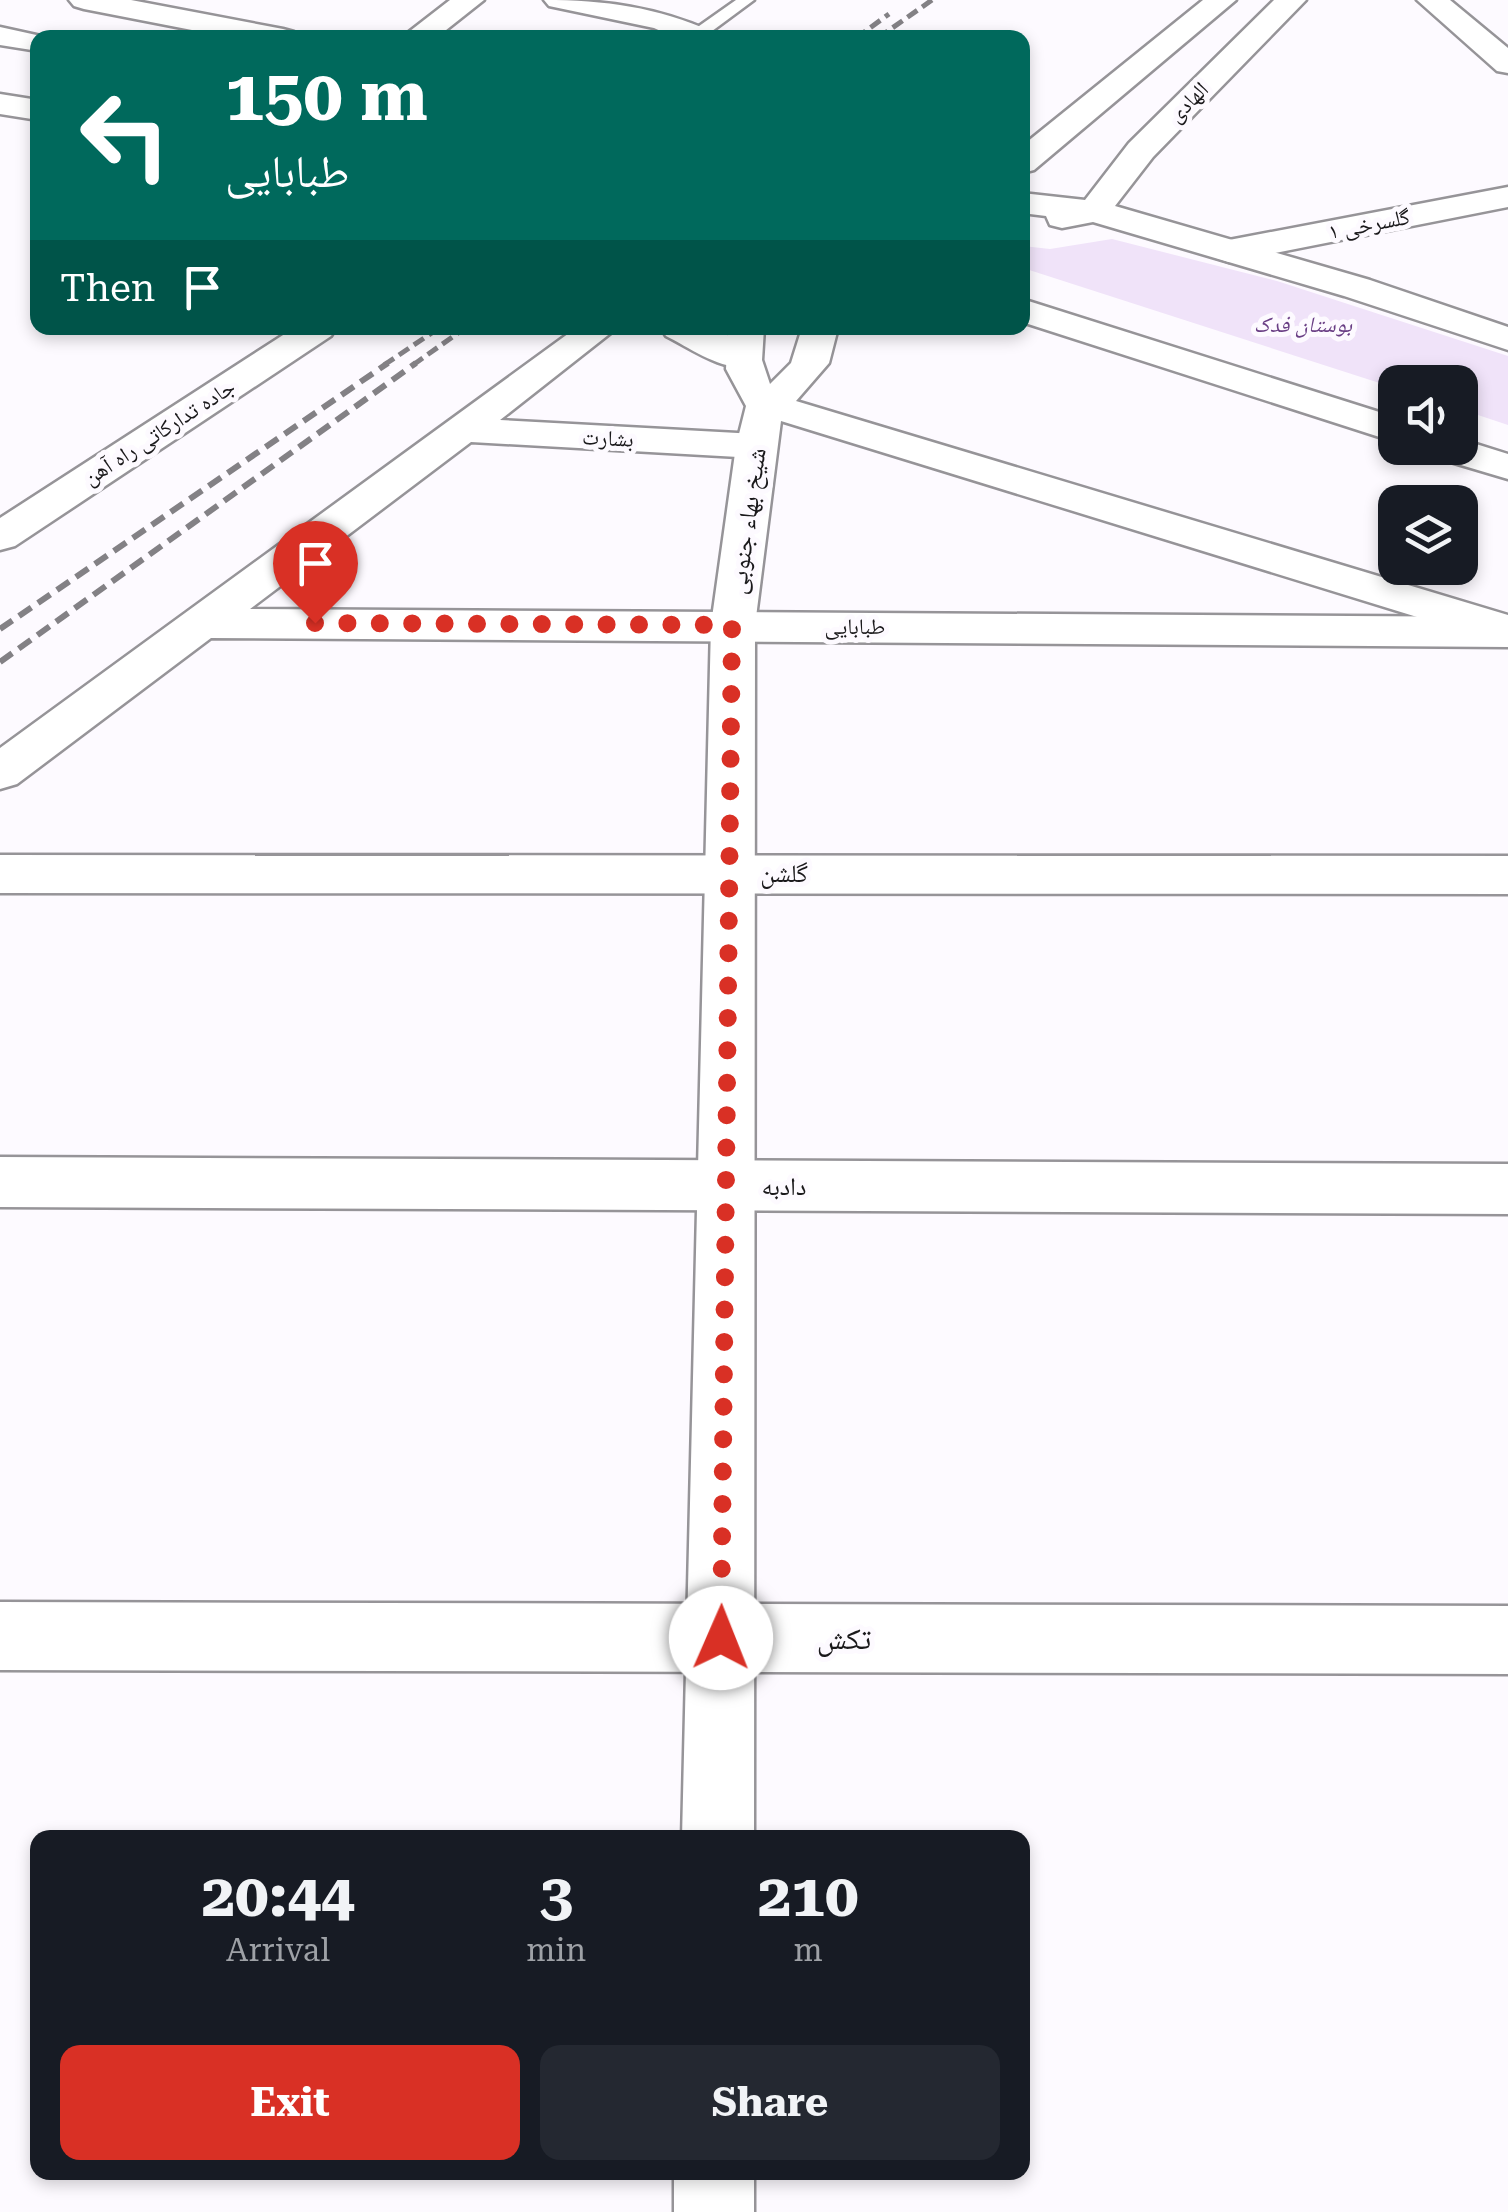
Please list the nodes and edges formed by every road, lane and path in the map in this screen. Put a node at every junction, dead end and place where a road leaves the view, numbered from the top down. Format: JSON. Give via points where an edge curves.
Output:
{"nodes":[{"id":1,"x":84,"y":0,"type":"edge"},
{"id":2,"x":469,"y":0,"type":"edge"},
{"id":3,"x":559,"y":0,"type":"edge"},
{"id":4,"x":618,"y":0,"type":"edge"},
{"id":5,"x":746,"y":0,"type":"edge"},
{"id":6,"x":1221,"y":0,"type":"edge"},
{"id":7,"x":1291,"y":0,"type":"edge"},
{"id":8,"x":1432,"y":0,"type":"edge"},
{"id":9,"x":663,"y":21,"type":"junction"},
{"id":10,"x":242,"y":30,"type":"edge"},
{"id":11,"x":427,"y":30,"type":"edge"},
{"id":12,"x":685,"y":30,"type":"edge"},
{"id":13,"x":708,"y":30,"type":"edge"},
{"id":14,"x":0,"y":36,"type":"edge"},
{"id":15,"x":30,"y":41,"type":"edge"},
{"id":16,"x":0,"y":61,"type":"edge"},
{"id":17,"x":1508,"y":64,"type":"edge"},
{"id":18,"x":30,"y":65,"type":"edge"},
{"id":19,"x":0,"y":79,"type":"edge"},
{"id":20,"x":30,"y":83,"type":"edge"},
{"id":21,"x":0,"y":104,"type":"edge"},
{"id":22,"x":30,"y":109,"type":"edge"},
{"id":23,"x":1030,"y":156,"type":"edge"},
{"id":24,"x":1508,"y":197,"type":"edge"},
{"id":25,"x":1030,"y":203,"type":"edge"},
{"id":26,"x":1094,"y":211,"type":"junction"},
{"id":27,"x":1030,"y":222,"type":"edge"},
{"id":28,"x":1229,"y":251,"type":"junction"},
{"id":29,"x":1038,"y":303,"type":"edge"},
{"id":30,"x":307,"y":335,"type":"edge"},
{"id":31,"x":589,"y":335,"type":"edge"},
{"id":32,"x":688,"y":335,"type":"edge"},
{"id":33,"x":820,"y":335,"type":"edge"},
{"id":34,"x":1508,"y":339,"type":"edge"},
{"id":35,"x":752,"y":384,"type":"edge"},
{"id":36,"x":1378,"y":399,"type":"edge"},
{"id":37,"x":1378,"y":424,"type":"edge"},
{"id":38,"x":460,"y":430,"type":"junction"},
{"id":39,"x":1478,"y":430,"type":"edge"},
{"id":40,"x":1508,"y":440,"type":"edge"},
{"id":41,"x":1478,"y":458,"type":"edge"},
{"id":42,"x":1508,"y":467,"type":"edge"},
{"id":43,"x":0,"y":536,"type":"edge"},
{"id":44,"x":201,"y":623,"type":"junction"},
{"id":45,"x":732,"y":625,"type":"junction"},
{"id":46,"x":1508,"y":631,"type":"edge"},
{"id":47,"x":0,"y":772,"type":"edge"},
{"id":48,"x":730,"y":873,"type":"junction"},
{"id":49,"x":0,"y":874,"type":"edge"},
{"id":50,"x":1508,"y":876,"type":"edge"},
{"id":51,"x":0,"y":1182,"type":"edge"},
{"id":52,"x":726,"y":1186,"type":"junction"},
{"id":53,"x":1508,"y":1189,"type":"edge"},
{"id":54,"x":0,"y":1636,"type":"edge"},
{"id":55,"x":721,"y":1638,"type":"junction"},
{"id":56,"x":1508,"y":1640,"type":"edge"},
{"id":57,"x":718,"y":1830,"type":"edge"},
{"id":58,"x":714,"y":2180,"type":"edge"},
{"id":59,"x":714,"y":2212,"type":"edge"}],
"edges":[{"from":1,"to":10,"type":"street"},
{"from":2,"to":11,"type":"street"},
{"from":3,"to":9,"type":"street"},
{"from":4,"to":9,"type":"street","via":[[644,6]]},
{"from":5,"to":13,"type":"lane"},
{"from":6,"to":23,"type":"street"},
{"from":7,"to":26,"type":"street","name":"الهادی","via":[[1141,150]]},
{"from":8,"to":17,"type":"street"},
{"from":9,"to":12,"type":"street"},
{"from":14,"to":15,"type":"street"},
{"from":16,"to":18,"type":"street"},
{"from":19,"to":20,"type":"street"},
{"from":21,"to":22,"type":"street"},
{"from":24,"to":28,"type":"street","name":"گلسرخی ۱"},
{"from":25,"to":26,"type":"street"},
{"from":26,"to":27,"type":"street"},
{"from":26,"to":28,"type":"street"},
{"from":28,"to":34,"type":"street"},
{"from":29,"to":36,"type":"street"},
{"from":29,"to":37,"type":"street"},
{"from":30,"to":43,"type":"street","name":"جاده تدارکاتی راه آهن"},
{"from":31,"to":38,"type":"street"},
{"from":32,"to":35,"type":"street"},
{"from":33,"to":35,"type":"street","via":[[809,366],[792,387]]},
{"from":35,"to":38,"type":"street","name":"بشارت"},
{"from":35,"to":45,"type":"street","name":"شیخ بهاء جنوبی"},
{"from":35,"to":46,"type":"street"},
{"from":38,"to":44,"type":"street"},
{"from":39,"to":40,"type":"street"},
{"from":41,"to":42,"type":"street"},
{"from":44,"to":45,"type":"street","name":"طبابایی"},
{"from":44,"to":47,"type":"street"},
{"from":45,"to":46,"type":"street","name":"طبابایی"},
{"from":45,"to":48,"type":"street","name":"شیخ بهاء جنوبی"},
{"from":48,"to":49,"type":"street","name":"گلشن"},
{"from":48,"to":50,"type":"street","name":"گلشن"},
{"from":48,"to":52,"type":"street","name":"شیخ بهاء جنوبی"},
{"from":51,"to":52,"type":"street","name":"دادبه"},
{"from":52,"to":53,"type":"street","name":"دادبه"},
{"from":52,"to":55,"type":"street","name":"شیخ بهاء جنوبی"},
{"from":54,"to":55,"type":"street","name":"تکش"},
{"from":55,"to":56,"type":"street","name":"تکش"},
{"from":55,"to":57,"type":"street","name":"شیخ بهاء جنوبی"},
{"from":58,"to":59,"type":"street"}]}
